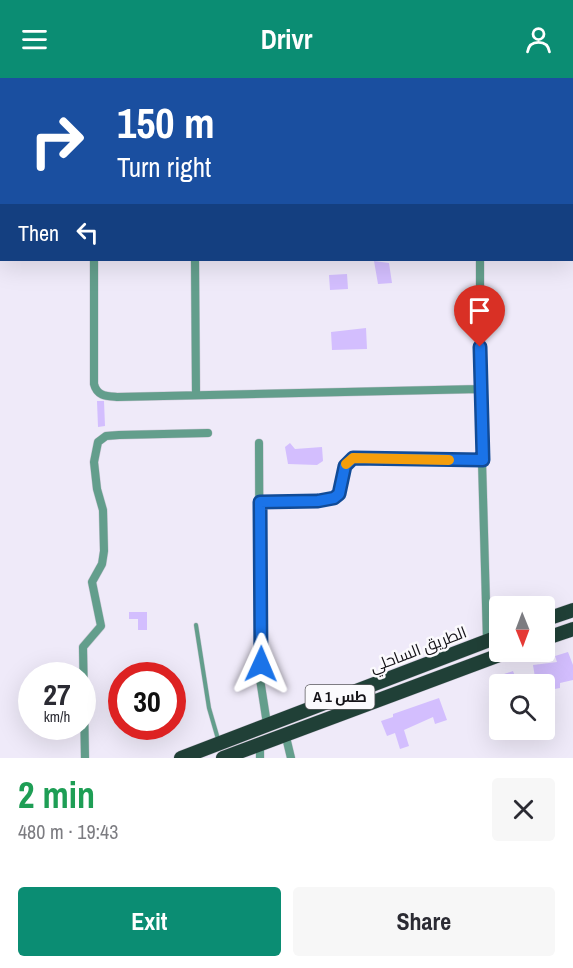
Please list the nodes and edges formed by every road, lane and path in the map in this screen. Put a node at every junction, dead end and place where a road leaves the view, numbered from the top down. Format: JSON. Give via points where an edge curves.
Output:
{"nodes":[{"id":1,"x":94,"y":261,"type":"edge"},
{"id":2,"x":195,"y":261,"type":"edge"},
{"id":3,"x":480,"y":261,"type":"edge"},
{"id":4,"x":480,"y":389,"type":"junction"},
{"id":5,"x":196,"y":394,"type":"junction"},
{"id":6,"x":208,"y":433,"type":"dead end"},
{"id":7,"x":259,"y":442,"type":"dead end"},
{"id":8,"x":483,"y":460,"type":"junction"},
{"id":9,"x":260,"y":502,"type":"junction"},
{"id":10,"x":491,"y":596,"type":"edge"},
{"id":11,"x":573,"y":610,"type":"edge"},
{"id":12,"x":555,"y":616,"type":"edge"},
{"id":13,"x":196,"y":625,"type":"dead end"},
{"id":14,"x":573,"y":629,"type":"edge"},
{"id":15,"x":555,"y":635,"type":"edge"},
{"id":16,"x":489,"y":640,"type":"edge"},
{"id":17,"x":489,"y":659,"type":"edge"},
{"id":18,"x":267,"y":724,"type":"junction"},
{"id":19,"x":285,"y":733,"type":"junction"},
{"id":20,"x":219,"y":743,"type":"junction"},
{"id":21,"x":260,"y":751,"type":"edge"},
{"id":22,"x":85,"y":758,"type":"edge"},
{"id":23,"x":181,"y":758,"type":"edge"},
{"id":24,"x":223,"y":758,"type":"edge"},
{"id":25,"x":291,"y":758,"type":"edge"}],
"edges":[{"from":1,"to":5,"type":"street","via":[[96,390],[117,397]]},
{"from":2,"to":5,"type":"street"},
{"from":3,"to":4,"type":"street"},
{"from":4,"to":5,"type":"street"},
{"from":4,"to":8,"type":"street"},
{"from":6,"to":22,"type":"street","via":[[106,436],[98,442],[94,462],[103,510],[104,551],[92,582],[102,621],[83,647]]},
{"from":7,"to":9,"type":"street"},
{"from":8,"to":9,"type":"street","via":[[353,458],[345,466],[339,494],[334,498]]},
{"from":8,"to":10,"type":"street"},
{"from":9,"to":18,"type":"street","via":[[260,679]]},
{"from":11,"to":12,"type":"highway"},
{"from":13,"to":20,"type":"lane","via":[[209,708]]},
{"from":14,"to":15,"type":"highway"},
{"from":16,"to":18,"type":"highway","name":"الطريق الساحلي","number":"A 1 طس"},
{"from":17,"to":19,"type":"highway","name":"الطريق الساحلي","number":"A 1 طس"},
{"from":18,"to":20,"type":"highway","name":"الطريق الساحلي","number":"A 1 طس"},
{"from":19,"to":21,"type":"highway","name":"الطريق الساحلي","number":"A 1 طس"},
{"from":19,"to":25,"type":"street"},
{"from":20,"to":23,"type":"highway","name":"الطريق الساحلي","number":"A 1 طس"},
{"from":21,"to":24,"type":"highway","name":"الطريق الساحلي","number":"A 1 طس"}]}
